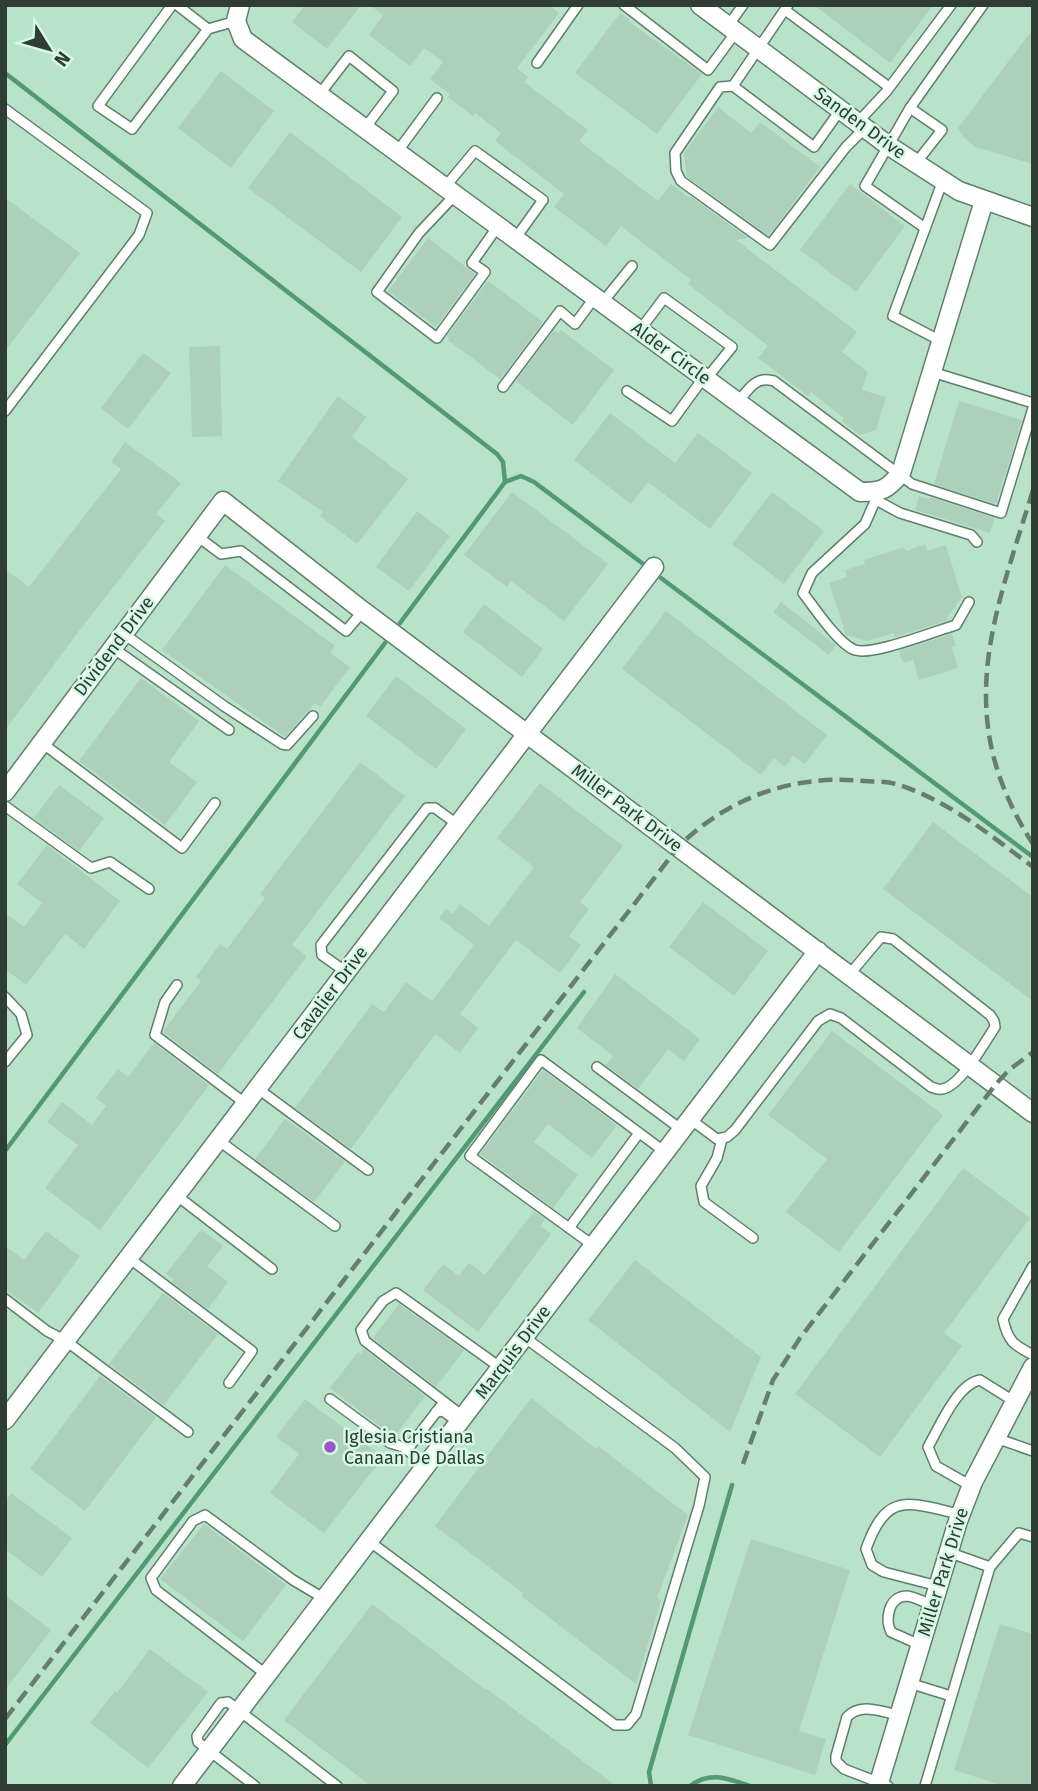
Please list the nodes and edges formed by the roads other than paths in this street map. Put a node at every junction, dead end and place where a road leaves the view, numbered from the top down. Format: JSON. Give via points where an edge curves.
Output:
{"nodes":[{"id":1,"x":175,"y":5,"type":"edge"},
{"id":2,"x":578,"y":5,"type":"edge"},
{"id":3,"x":624,"y":5,"type":"edge"},
{"id":4,"x":700,"y":5,"type":"edge"},
{"id":5,"x":743,"y":5,"type":"edge"},
{"id":6,"x":951,"y":5,"type":"edge"},
{"id":7,"x":983,"y":5,"type":"edge"},
{"id":8,"x":787,"y":8,"type":"edge"},
{"id":9,"x":238,"y":13,"type":"edge"},
{"id":10,"x":208,"y":29,"type":"junction"},
{"id":11,"x":732,"y":29,"type":"junction"},
{"id":12,"x":759,"y":49,"type":"junction"},
{"id":13,"x":537,"y":63,"type":"dead end"},
{"id":14,"x":733,"y":86,"type":"junction"},
{"id":15,"x":890,"y":87,"type":"junction"},
{"id":16,"x":319,"y":95,"type":"junction"},
{"id":17,"x":437,"y":98,"type":"dead end"},
{"id":18,"x":909,"y":108,"type":"junction"},
{"id":19,"x":5,"y":109,"type":"edge"},
{"id":20,"x":841,"y":109,"type":"junction"},
{"id":21,"x":862,"y":125,"type":"junction"},
{"id":22,"x":365,"y":128,"type":"junction"},
{"id":23,"x":890,"y":146,"type":"junction"},
{"id":24,"x":397,"y":152,"type":"junction"},
{"id":25,"x":916,"y":163,"type":"junction"},
{"id":26,"x":943,"y":180,"type":"junction"},
{"id":27,"x":450,"y":191,"type":"junction"},
{"id":28,"x":984,"y":201,"type":"junction"},
{"id":29,"x":1033,"y":217,"type":"edge"},
{"id":30,"x":498,"y":226,"type":"junction"},
{"id":31,"x":925,"y":228,"type":"junction"},
{"id":32,"x":515,"y":239,"type":"junction"},
{"id":33,"x":632,"y":266,"type":"dead end"},
{"id":34,"x":599,"y":300,"type":"junction"},
{"id":35,"x":640,"y":330,"type":"junction"},
{"id":36,"x":941,"y":341,"type":"junction"},
{"id":37,"x":932,"y":372,"type":"junction"},
{"id":38,"x":705,"y":378,"type":"junction"},
{"id":39,"x":503,"y":387,"type":"dead end"},
{"id":40,"x":627,"y":391,"type":"dead end"},
{"id":41,"x":738,"y":402,"type":"junction"},
{"id":42,"x":1033,"y":406,"type":"edge"},
{"id":43,"x":5,"y":411,"type":"edge"},
{"id":44,"x":898,"y":476,"type":"junction"},
{"id":45,"x":877,"y":496,"type":"junction"},
{"id":46,"x":223,"y":501,"type":"joint"},
{"id":47,"x":197,"y":536,"type":"junction"},
{"id":48,"x":977,"y":542,"type":"dead end"},
{"id":49,"x":654,"y":567,"type":"dead end"},
{"id":50,"x":969,"y":602,"type":"dead end"},
{"id":51,"x":363,"y":611,"type":"junction"},
{"id":52,"x":118,"y":641,"type":"junction"},
{"id":53,"x":313,"y":716,"type":"dead end"},
{"id":54,"x":229,"y":730,"type":"dead end"},
{"id":55,"x":527,"y":733,"type":"junction"},
{"id":56,"x":42,"y":743,"type":"junction"},
{"id":57,"x":5,"y":792,"type":"edge"},
{"id":58,"x":215,"y":803,"type":"dead end"},
{"id":59,"x":5,"y":806,"type":"edge"},
{"id":60,"x":458,"y":825,"type":"junction"},
{"id":61,"x":149,"y":889,"type":"dead end"},
{"id":62,"x":818,"y":951,"type":"junction"},
{"id":63,"x":346,"y":972,"type":"junction"},
{"id":64,"x":849,"y":975,"type":"junction"},
{"id":65,"x":177,"y":985,"type":"dead end"},
{"id":66,"x":5,"y":997,"type":"edge"},
{"id":67,"x":5,"y":1062,"type":"edge"},
{"id":68,"x":970,"y":1065,"type":"junction"},
{"id":69,"x":597,"y":1067,"type":"dead end"},
{"id":70,"x":257,"y":1088,"type":"junction"},
{"id":71,"x":246,"y":1104,"type":"junction"},
{"id":72,"x":1033,"y":1112,"type":"edge"},
{"id":73,"x":686,"y":1125,"type":"junction"},
{"id":74,"x":639,"y":1133,"type":"junction"},
{"id":75,"x":722,"y":1139,"type":"junction"},
{"id":76,"x":218,"y":1140,"type":"junction"},
{"id":77,"x":665,"y":1152,"type":"junction"},
{"id":78,"x":368,"y":1170,"type":"dead end"},
{"id":79,"x":176,"y":1195,"type":"junction"},
{"id":80,"x":335,"y":1226,"type":"dead end"},
{"id":81,"x":569,"y":1228,"type":"junction"},
{"id":82,"x":753,"y":1238,"type":"dead end"},
{"id":83,"x":594,"y":1246,"type":"junction"},
{"id":84,"x":129,"y":1258,"type":"junction"},
{"id":85,"x":1033,"y":1266,"type":"edge"},
{"id":86,"x":272,"y":1269,"type":"dead end"},
{"id":87,"x":5,"y":1299,"type":"edge"},
{"id":88,"x":524,"y":1337,"type":"junction"},
{"id":89,"x":66,"y":1341,"type":"junction"},
{"id":90,"x":1033,"y":1355,"type":"edge"},
{"id":91,"x":1033,"y":1367,"type":"edge"},
{"id":92,"x":501,"y":1368,"type":"junction"},
{"id":93,"x":229,"y":1383,"type":"dead end"},
{"id":94,"x":330,"y":1399,"type":"dead end"},
{"id":95,"x":444,"y":1402,"type":"junction"},
{"id":96,"x":1015,"y":1402,"type":"junction"},
{"id":97,"x":436,"y":1412,"type":"junction"},
{"id":98,"x":5,"y":1420,"type":"edge"},
{"id":99,"x":461,"y":1420,"type":"junction"},
{"id":100,"x":188,"y":1432,"type":"dead end"},
{"id":101,"x":996,"y":1438,"type":"junction"},
{"id":102,"x":407,"y":1450,"type":"junction"},
{"id":103,"x":1033,"y":1451,"type":"edge"},
{"id":104,"x":426,"y":1465,"type":"junction"},
{"id":105,"x":971,"y":1486,"type":"junction"},
{"id":106,"x":960,"y":1514,"type":"junction"},
{"id":107,"x":1033,"y":1537,"type":"edge"},
{"id":108,"x":369,"y":1541,"type":"junction"},
{"id":109,"x":948,"y":1552,"type":"junction"},
{"id":110,"x":990,"y":1567,"type":"junction"},
{"id":111,"x":938,"y":1586,"type":"junction"},
{"id":112,"x":325,"y":1599,"type":"junction"},
{"id":113,"x":932,"y":1605,"type":"junction"},
{"id":114,"x":920,"y":1645,"type":"junction"},
{"id":115,"x":267,"y":1675,"type":"junction"},
{"id":116,"x":909,"y":1683,"type":"junction"},
{"id":117,"x":951,"y":1696,"type":"junction"},
{"id":118,"x":240,"y":1711,"type":"junction"},
{"id":119,"x":899,"y":1716,"type":"junction"},
{"id":120,"x":209,"y":1751,"type":"junction"},
{"id":121,"x":242,"y":1782,"type":"edge"},
{"id":122,"x":882,"y":1785,"type":"edge"},
{"id":123,"x":182,"y":1786,"type":"edge"},
{"id":124,"x":255,"y":1786,"type":"edge"},
{"id":125,"x":337,"y":1786,"type":"edge"},
{"id":126,"x":925,"y":1786,"type":"edge"}],
"edges":[{"from":1,"to":10,"type":"lane"},
{"from":1,"to":10,"type":"lane","via":[[98,106],[124,125],[132,129]]},
{"from":2,"to":13,"type":"lane"},
{"from":3,"to":11,"type":"lane","via":[[708,70]]},
{"from":4,"to":11,"type":"street","name":"Sanden Drive"},
{"from":5,"to":11,"type":"lane"},
{"from":6,"to":15,"type":"lane"},
{"from":7,"to":18,"type":"lane"},
{"from":8,"to":12,"type":"lane"},
{"from":8,"to":15,"type":"lane"},
{"from":9,"to":10,"type":"lane"},
{"from":9,"to":16,"type":"street","name":"Alder Circle","via":[[243,39]]},
{"from":11,"to":12,"type":"street","name":"Sanden Drive"},
{"from":12,"to":14,"type":"lane"},
{"from":12,"to":20,"type":"street","name":"Sanden Drive"},
{"from":14,"to":20,"type":"lane","via":[[814,147]]},
{"from":14,"to":21,"type":"lane","via":[[720,86],[675,153],[676,171],[681,181],[770,245]]},
{"from":15,"to":21,"type":"lane"},
{"from":16,"to":22,"type":"street","name":"Alder Circle"},
{"from":16,"to":22,"type":"lane","via":[[349,57],[393,91]]},
{"from":17,"to":24,"type":"lane"},
{"from":18,"to":23,"type":"lane"},
{"from":18,"to":25,"type":"lane","via":[[942,130]]},
{"from":19,"to":43,"type":"lane","via":[[147,213],[139,235]]},
{"from":20,"to":21,"type":"street","name":"Sanden Drive"},
{"from":21,"to":23,"type":"street","name":"Sanden Drive"},
{"from":22,"to":24,"type":"street","name":"Alder Circle"},
{"from":23,"to":25,"type":"street","name":"Sanden Drive"},
{"from":23,"to":31,"type":"lane","via":[[865,186]]},
{"from":24,"to":27,"type":"street","name":"Alder Circle"},
{"from":25,"to":26,"type":"street","name":"Sanden Drive"},
{"from":26,"to":28,"type":"street","name":"Sanden Drive"},
{"from":26,"to":31,"type":"lane"},
{"from":27,"to":30,"type":"street","name":"Alder Circle"},
{"from":27,"to":30,"type":"lane","via":[[376,292],[437,338],[485,272],[472,262]]},
{"from":27,"to":32,"type":"lane","via":[[475,151],[543,200]]},
{"from":28,"to":29,"type":"street","name":"Sanden Drive"},
{"from":28,"to":36,"type":"street"},
{"from":30,"to":32,"type":"street","name":"Alder Circle"},
{"from":31,"to":36,"type":"lane","via":[[893,316]]},
{"from":32,"to":34,"type":"street","name":"Alder Circle"},
{"from":33,"to":34,"type":"lane"},
{"from":34,"to":35,"type":"street","name":"Alder Circle"},
{"from":34,"to":39,"type":"lane","via":[[575,324],[559,311]]},
{"from":35,"to":38,"type":"street","name":"Alder Circle"},
{"from":35,"to":38,"type":"lane","via":[[664,298],[732,347]]},
{"from":36,"to":37,"type":"street"},
{"from":37,"to":42,"type":"lane"},
{"from":37,"to":44,"type":"street"},
{"from":38,"to":40,"type":"lane","via":[[672,421]]},
{"from":38,"to":41,"type":"street","name":"Alder Circle"},
{"from":41,"to":44,"type":"lane","via":[[760,380],[774,381]]},
{"from":41,"to":45,"type":"street","name":"Alder Circle","via":[[860,492]]},
{"from":42,"to":44,"type":"lane","via":[[1001,513]]},
{"from":44,"to":45,"type":"street"},
{"from":45,"to":48,"type":"lane","via":[[900,513],[971,535]]},
{"from":45,"to":50,"type":"lane","via":[[865,524],[812,573],[803,593],[835,634],[855,650],[876,650],[956,625]]},
{"from":46,"to":47,"type":"street","name":"Dividend Drive"},
{"from":46,"to":51,"type":"street","name":"Miller Park Drive"},
{"from":47,"to":51,"type":"lane","via":[[221,554],[241,551],[346,631]]},
{"from":47,"to":52,"type":"street","name":"Dividend Drive"},
{"from":49,"to":55,"type":"street","name":"Cavalier Drive"},
{"from":51,"to":55,"type":"street","name":"Miller Park Drive"},
{"from":52,"to":53,"type":"lane","via":[[282,744],[292,740]]},
{"from":52,"to":54,"type":"lane"},
{"from":52,"to":56,"type":"street","name":"Dividend Drive"},
{"from":55,"to":60,"type":"street","name":"Cavalier Drive"},
{"from":55,"to":62,"type":"street","name":"Miller Park Drive"},
{"from":56,"to":57,"type":"street","name":"Dividend Drive"},
{"from":56,"to":58,"type":"lane","via":[[182,848]]},
{"from":59,"to":61,"type":"lane","via":[[91,868],[110,862]]},
{"from":60,"to":63,"type":"street","name":"Cavalier Drive"},
{"from":60,"to":63,"type":"lane","via":[[435,808],[427,808],[321,945],[320,951]]},
{"from":62,"to":64,"type":"street","name":"Miller Park Drive"},
{"from":62,"to":73,"type":"street","name":"Marquis Drive"},
{"from":63,"to":70,"type":"street","name":"Cavalier Drive"},
{"from":64,"to":68,"type":"street","name":"Miller Park Drive"},
{"from":64,"to":68,"type":"lane","via":[[881,937],[893,939],[994,1021],[995,1027]]},
{"from":65,"to":71,"type":"lane","via":[[165,1002],[155,1035]]},
{"from":66,"to":67,"type":"lane","via":[[21,1014],[27,1035]]},
{"from":68,"to":72,"type":"street","name":"Miller Park Drive"},
{"from":68,"to":75,"type":"lane","via":[[943,1089],[931,1087],[830,1014],[818,1021],[735,1130]]},
{"from":69,"to":73,"type":"lane"},
{"from":70,"to":71,"type":"street","name":"Cavalier Drive"},
{"from":70,"to":78,"type":"lane"},
{"from":71,"to":76,"type":"street","name":"Cavalier Drive"},
{"from":73,"to":75,"type":"lane"},
{"from":73,"to":77,"type":"street","name":"Marquis Drive"},
{"from":74,"to":77,"type":"lane"},
{"from":74,"to":81,"type":"lane"},
{"from":74,"to":81,"type":"lane","via":[[541,1060],[470,1156]]},
{"from":75,"to":82,"type":"lane","via":[[701,1186],[704,1202]]},
{"from":76,"to":79,"type":"street","name":"Cavalier Drive"},
{"from":76,"to":80,"type":"lane"},
{"from":77,"to":83,"type":"street","name":"Marquis Drive"},
{"from":79,"to":84,"type":"street","name":"Cavalier Drive"},
{"from":79,"to":86,"type":"lane"},
{"from":81,"to":83,"type":"lane"},
{"from":83,"to":88,"type":"street","name":"Marquis Drive"},
{"from":84,"to":89,"type":"street","name":"Cavalier Drive"},
{"from":84,"to":93,"type":"lane","via":[[252,1351]]},
{"from":85,"to":90,"type":"lane","via":[[1003,1319],[1012,1344]]},
{"from":87,"to":89,"type":"lane"},
{"from":88,"to":92,"type":"street","name":"Marquis Drive"},
{"from":88,"to":108,"type":"lane","via":[[675,1448],[705,1477],[636,1714],[627,1725],[615,1725]]},
{"from":89,"to":98,"type":"street","name":"Cavalier Drive"},
{"from":89,"to":100,"type":"lane"},
{"from":91,"to":96,"type":"street","name":"Miller Park Drive"},
{"from":92,"to":95,"type":"lane","via":[[396,1293],[383,1301],[361,1330],[365,1341]]},
{"from":92,"to":99,"type":"street","name":"Marquis Drive"},
{"from":94,"to":102,"type":"lane","via":[[390,1443]]},
{"from":95,"to":97,"type":"lane"},
{"from":95,"to":99,"type":"lane"},
{"from":96,"to":101,"type":"street","name":"Miller Park Drive"},
{"from":96,"to":105,"type":"lane","via":[[980,1380],[967,1384],[928,1447],[936,1466]]},
{"from":97,"to":99,"type":"lane"},
{"from":97,"to":102,"type":"lane"},
{"from":99,"to":104,"type":"street","name":"Marquis Drive"},
{"from":101,"to":103,"type":"lane"},
{"from":101,"to":105,"type":"street","name":"Miller Park Drive"},
{"from":102,"to":104,"type":"lane"},
{"from":104,"to":108,"type":"street","name":"Marquis Drive"},
{"from":105,"to":106,"type":"street","name":"Miller Park Drive"},
{"from":106,"to":109,"type":"street","name":"Miller Park Drive"},
{"from":106,"to":111,"type":"lane","via":[[919,1505],[887,1509],[866,1549],[872,1565],[884,1572]]},
{"from":107,"to":110,"type":"lane","via":[[1019,1533]]},
{"from":108,"to":112,"type":"street","name":"Marquis Drive"},
{"from":109,"to":110,"type":"lane"},
{"from":109,"to":111,"type":"street","name":"Miller Park Drive"},
{"from":110,"to":117,"type":"lane"},
{"from":111,"to":113,"type":"street","name":"Miller Park Drive"},
{"from":112,"to":115,"type":"street","name":"Marquis Drive"},
{"from":112,"to":115,"type":"lane","via":[[205,1515],[193,1521],[151,1578],[156,1590]]},
{"from":113,"to":114,"type":"street","name":"Miller Park Drive"},
{"from":113,"to":114,"type":"lane","via":[[907,1596],[890,1608],[891,1632]]},
{"from":114,"to":116,"type":"street","name":"Miller Park Drive"},
{"from":115,"to":118,"type":"street","name":"Marquis Drive"},
{"from":116,"to":117,"type":"lane"},
{"from":116,"to":119,"type":"street","name":"Miller Park Drive"},
{"from":117,"to":126,"type":"lane"},
{"from":118,"to":120,"type":"street","name":"Marquis Drive"},
{"from":118,"to":125,"type":"lane"},
{"from":119,"to":122,"type":"street","name":"Miller Park Drive"},
{"from":119,"to":122,"type":"lane","via":[[862,1708],[847,1717],[836,1761]]},
{"from":120,"to":121,"type":"lane"},
{"from":120,"to":123,"type":"street","name":"Marquis Drive"},
{"from":121,"to":124,"type":"lane"}]}
